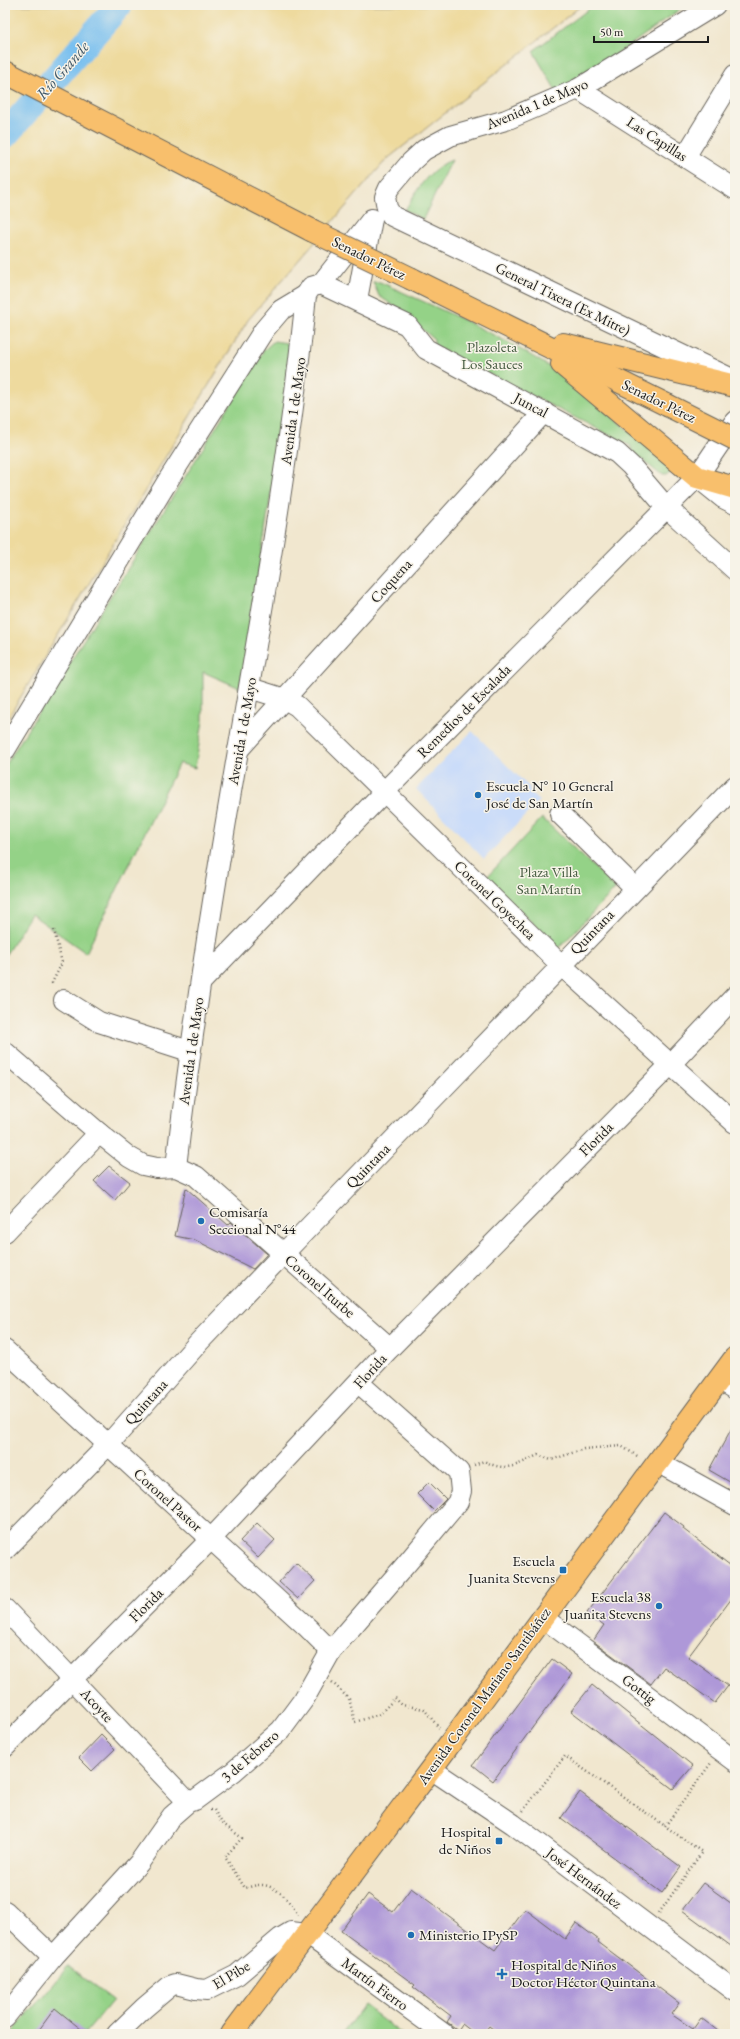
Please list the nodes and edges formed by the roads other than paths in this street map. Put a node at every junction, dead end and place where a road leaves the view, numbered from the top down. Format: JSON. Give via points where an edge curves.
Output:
{"nodes":[{"id":1,"x":715,"y":5,"type":"edge"},
{"id":2,"x":5,"y":72,"type":"edge"},
{"id":3,"x":735,"y":75,"type":"edge"},
{"id":4,"x":578,"y":89,"type":"junction"},
{"id":5,"x":685,"y":157,"type":"junction"},
{"id":6,"x":735,"y":189,"type":"edge"},
{"id":7,"x":385,"y":197,"type":"junction"},
{"id":8,"x":372,"y":219,"type":"junction"},
{"id":9,"x":313,"y":289,"type":"junction"},
{"id":10,"x":357,"y":300,"type":"junction"},
{"id":11,"x":517,"y":332,"type":"junction"},
{"id":12,"x":735,"y":381,"type":"edge"},
{"id":13,"x":735,"y":386,"type":"edge"},
{"id":14,"x":544,"y":412,"type":"junction"},
{"id":15,"x":735,"y":421,"type":"edge"},
{"id":16,"x":730,"y":438,"type":"edge"},
{"id":17,"x":697,"y":477,"type":"junction"},
{"id":18,"x":735,"y":488,"type":"edge"},
{"id":19,"x":735,"y":504,"type":"edge"},
{"id":20,"x":666,"y":507,"type":"junction"},
{"id":21,"x":735,"y":570,"type":"edge"},
{"id":22,"x":250,"y":688,"type":"junction"},
{"id":23,"x":285,"y":699,"type":"junction"},
{"id":24,"x":5,"y":750,"type":"edge"},
{"id":25,"x":238,"y":750,"type":"junction"},
{"id":26,"x":735,"y":786,"type":"edge"},
{"id":27,"x":384,"y":792,"type":"junction"},
{"id":28,"x":560,"y":814,"type":"dead end"},
{"id":29,"x":635,"y":888,"type":"junction"},
{"id":30,"x":561,"y":965,"type":"junction"},
{"id":31,"x":201,"y":982,"type":"junction"},
{"id":32,"x":735,"y":996,"type":"edge"},
{"id":33,"x":64,"y":1000,"type":"road end"},
{"id":34,"x":189,"y":1051,"type":"junction"},
{"id":35,"x":5,"y":1052,"type":"edge"},
{"id":36,"x":670,"y":1065,"type":"junction"},
{"id":37,"x":735,"y":1123,"type":"edge"},
{"id":38,"x":99,"y":1133,"type":"junction"},
{"id":39,"x":176,"y":1167,"type":"junction"},
{"id":40,"x":5,"y":1232,"type":"edge"},
{"id":41,"x":283,"y":1254,"type":"junction"},
{"id":42,"x":390,"y":1348,"type":"junction"},
{"id":43,"x":5,"y":1350,"type":"edge"},
{"id":44,"x":735,"y":1358,"type":"edge"},
{"id":45,"x":359,"y":1383,"type":"junction"},
{"id":46,"x":727,"y":1384,"type":"edge"},
{"id":47,"x":107,"y":1446,"type":"junction"},
{"id":48,"x":659,"y":1463,"type":"junction"},
{"id":49,"x":735,"y":1505,"type":"edge"},
{"id":50,"x":211,"y":1539,"type":"junction"},
{"id":51,"x":5,"y":1550,"type":"edge"},
{"id":52,"x":5,"y":1609,"type":"edge"},
{"id":53,"x":542,"y":1617,"type":"junction"},
{"id":54,"x":331,"y":1651,"type":"junction"},
{"id":55,"x":73,"y":1679,"type":"junction"},
{"id":56,"x":5,"y":1747,"type":"edge"},
{"id":57,"x":728,"y":1756,"type":"edge"},
{"id":58,"x":431,"y":1769,"type":"junction"},
{"id":59,"x":188,"y":1802,"type":"junction"},
{"id":60,"x":5,"y":1911,"type":"edge"},
{"id":61,"x":307,"y":1934,"type":"junction"},
{"id":62,"x":53,"y":1957,"type":"junction"},
{"id":63,"x":735,"y":1991,"type":"edge"},
{"id":64,"x":5,"y":2017,"type":"edge"},
{"id":65,"x":117,"y":2034,"type":"edge"},
{"id":66,"x":232,"y":2034,"type":"edge"},
{"id":67,"x":444,"y":2034,"type":"edge"}],
"edges":[{"from":1,"to":4,"type":"street","name":"Avenida 1 de Mayo"},
{"from":2,"to":11,"type":"main road","name":"Senador Pérez","bridge":true,"via":[[311,230]]},
{"from":3,"to":5,"type":"street"},
{"from":4,"to":5,"type":"street","name":"Las Capillas"},
{"from":4,"to":7,"type":"street","name":"Avenida 1 de Mayo","via":[[506,120],[450,136],[424,150],[397,177]]},
{"from":5,"to":6,"type":"street","name":"Las Capillas"},
{"from":7,"to":8,"type":"street","name":"Avenida 1 de Mayo"},
{"from":7,"to":12,"type":"street","name":"General Tixera (Ex Mitre)","via":[[392,216]]},
{"from":8,"to":9,"type":"street"},
{"from":8,"to":10,"type":"street"},
{"from":9,"to":10,"type":"street","name":"Juncal"},
{"from":9,"to":22,"type":"street","name":"Avenida 1 de Mayo"},
{"from":9,"to":24,"type":"street","via":[[280,310],[264,330],[167,482]]},
{"from":10,"to":14,"type":"street","name":"Juncal","via":[[407,324],[426,349]]},
{"from":11,"to":13,"type":"main road"},
{"from":11,"to":16,"type":"main road","name":"Senador Pérez","bridge":true},
{"from":11,"to":17,"type":"main road","via":[[574,373]]},
{"from":14,"to":20,"type":"street","name":"Juncal","via":[[617,453],[632,466]]},
{"from":14,"to":23,"type":"street","name":"Coquena"},
{"from":15,"to":16,"type":"street","name":"Remedios de Escalada"},
{"from":16,"to":17,"type":"street","name":"Remedios de Escalada"},
{"from":17,"to":18,"type":"main road"},
{"from":17,"to":19,"type":"street","via":[[723,498]]},
{"from":17,"to":20,"type":"street","name":"Remedios de Escalada"},
{"from":20,"to":21,"type":"street","name":"Juncal"},
{"from":20,"to":27,"type":"street","name":"Remedios de Escalada"},
{"from":22,"to":23,"type":"street","name":"Coronel Goyechea"},
{"from":22,"to":25,"type":"street","name":"Avenida 1 de Mayo"},
{"from":23,"to":25,"type":"street","name":"Coquena"},
{"from":23,"to":27,"type":"street","name":"Coronel Goyechea","via":[[297,706]]},
{"from":25,"to":31,"type":"street","name":"Avenida 1 de Mayo"},
{"from":26,"to":29,"type":"street","name":"Quintana"},
{"from":27,"to":30,"type":"street","name":"Coronel Goyechea"},
{"from":27,"to":31,"type":"street","name":"Remedios de Escalada"},
{"from":28,"to":29,"type":"street"},
{"from":29,"to":30,"type":"street","name":"Quintana"},
{"from":30,"to":36,"type":"street","name":"Coronel Goyechea"},
{"from":30,"to":41,"type":"street","name":"Quintana"},
{"from":31,"to":34,"type":"street","name":"Avenida 1 de Mayo"},
{"from":32,"to":36,"type":"street","name":"Florida"},
{"from":33,"to":34,"type":"street","via":[[99,1022]]},
{"from":34,"to":39,"type":"street","name":"Avenida 1 de Mayo"},
{"from":35,"to":38,"type":"street"},
{"from":36,"to":37,"type":"street","name":"Coronel Goyechea"},
{"from":36,"to":42,"type":"street","name":"Florida"},
{"from":38,"to":39,"type":"street","via":[[143,1165],[157,1168]]},
{"from":38,"to":40,"type":"street"},
{"from":39,"to":41,"type":"street","name":"Coronel Iturbe","via":[[196,1176]]},
{"from":41,"to":42,"type":"street","name":"Coronel Iturbe"},
{"from":41,"to":47,"type":"street","name":"Quintana","via":[[199,1342]]},
{"from":42,"to":45,"type":"street","name":"Florida"},
{"from":43,"to":47,"type":"street","name":"Coronel Pastor"},
{"from":44,"to":46,"type":"main road","name":"Avenida Coronel Mariano Santibáñez"},
{"from":45,"to":50,"type":"street","name":"Florida"},
{"from":45,"to":54,"type":"street","name":"3 de Febrero","via":[[459,1472],[461,1491],[458,1502]]},
{"from":46,"to":48,"type":"main road","name":"Avenida Coronel Mariano Santibáñez"},
{"from":47,"to":50,"type":"street","name":"Coronel Pastor"},
{"from":47,"to":51,"type":"street","name":"Quintana"},
{"from":48,"to":49,"type":"street"},
{"from":48,"to":53,"type":"main road","name":"Avenida Coronel Mariano Santibáñez"},
{"from":50,"to":54,"type":"street","name":"Coronel Pastor"},
{"from":50,"to":55,"type":"street","name":"Florida"},
{"from":52,"to":55,"type":"street","name":"Acoyte"},
{"from":53,"to":57,"type":"street","name":"Gottig"},
{"from":53,"to":58,"type":"main road","name":"Avenida Coronel Mariano Santibáñez"},
{"from":54,"to":59,"type":"street","name":"3 de Febrero","via":[[304,1699],[281,1730],[233,1772],[195,1800]]},
{"from":55,"to":56,"type":"street","name":"Florida"},
{"from":55,"to":59,"type":"street","name":"Acoyte"},
{"from":58,"to":61,"type":"main road","name":"Avenida Coronel Mariano Santibáñez"},
{"from":58,"to":63,"type":"street","name":"José Hernández","via":[[513,1824]]},
{"from":59,"to":62,"type":"street","name":"3 de Febrero","via":[[172,1816],[139,1863]]},
{"from":60,"to":62,"type":"street"},
{"from":61,"to":65,"type":"street","name":"El Pibe","via":[[291,1932],[237,1975],[207,1990],[176,1984],[170,1986]]},
{"from":61,"to":66,"type":"main road","name":"Avenida Coronel Mariano Santibáñez"},
{"from":61,"to":67,"type":"street","name":"Martín Fierro"},
{"from":62,"to":64,"type":"street","name":"3 de Febrero"}]}
